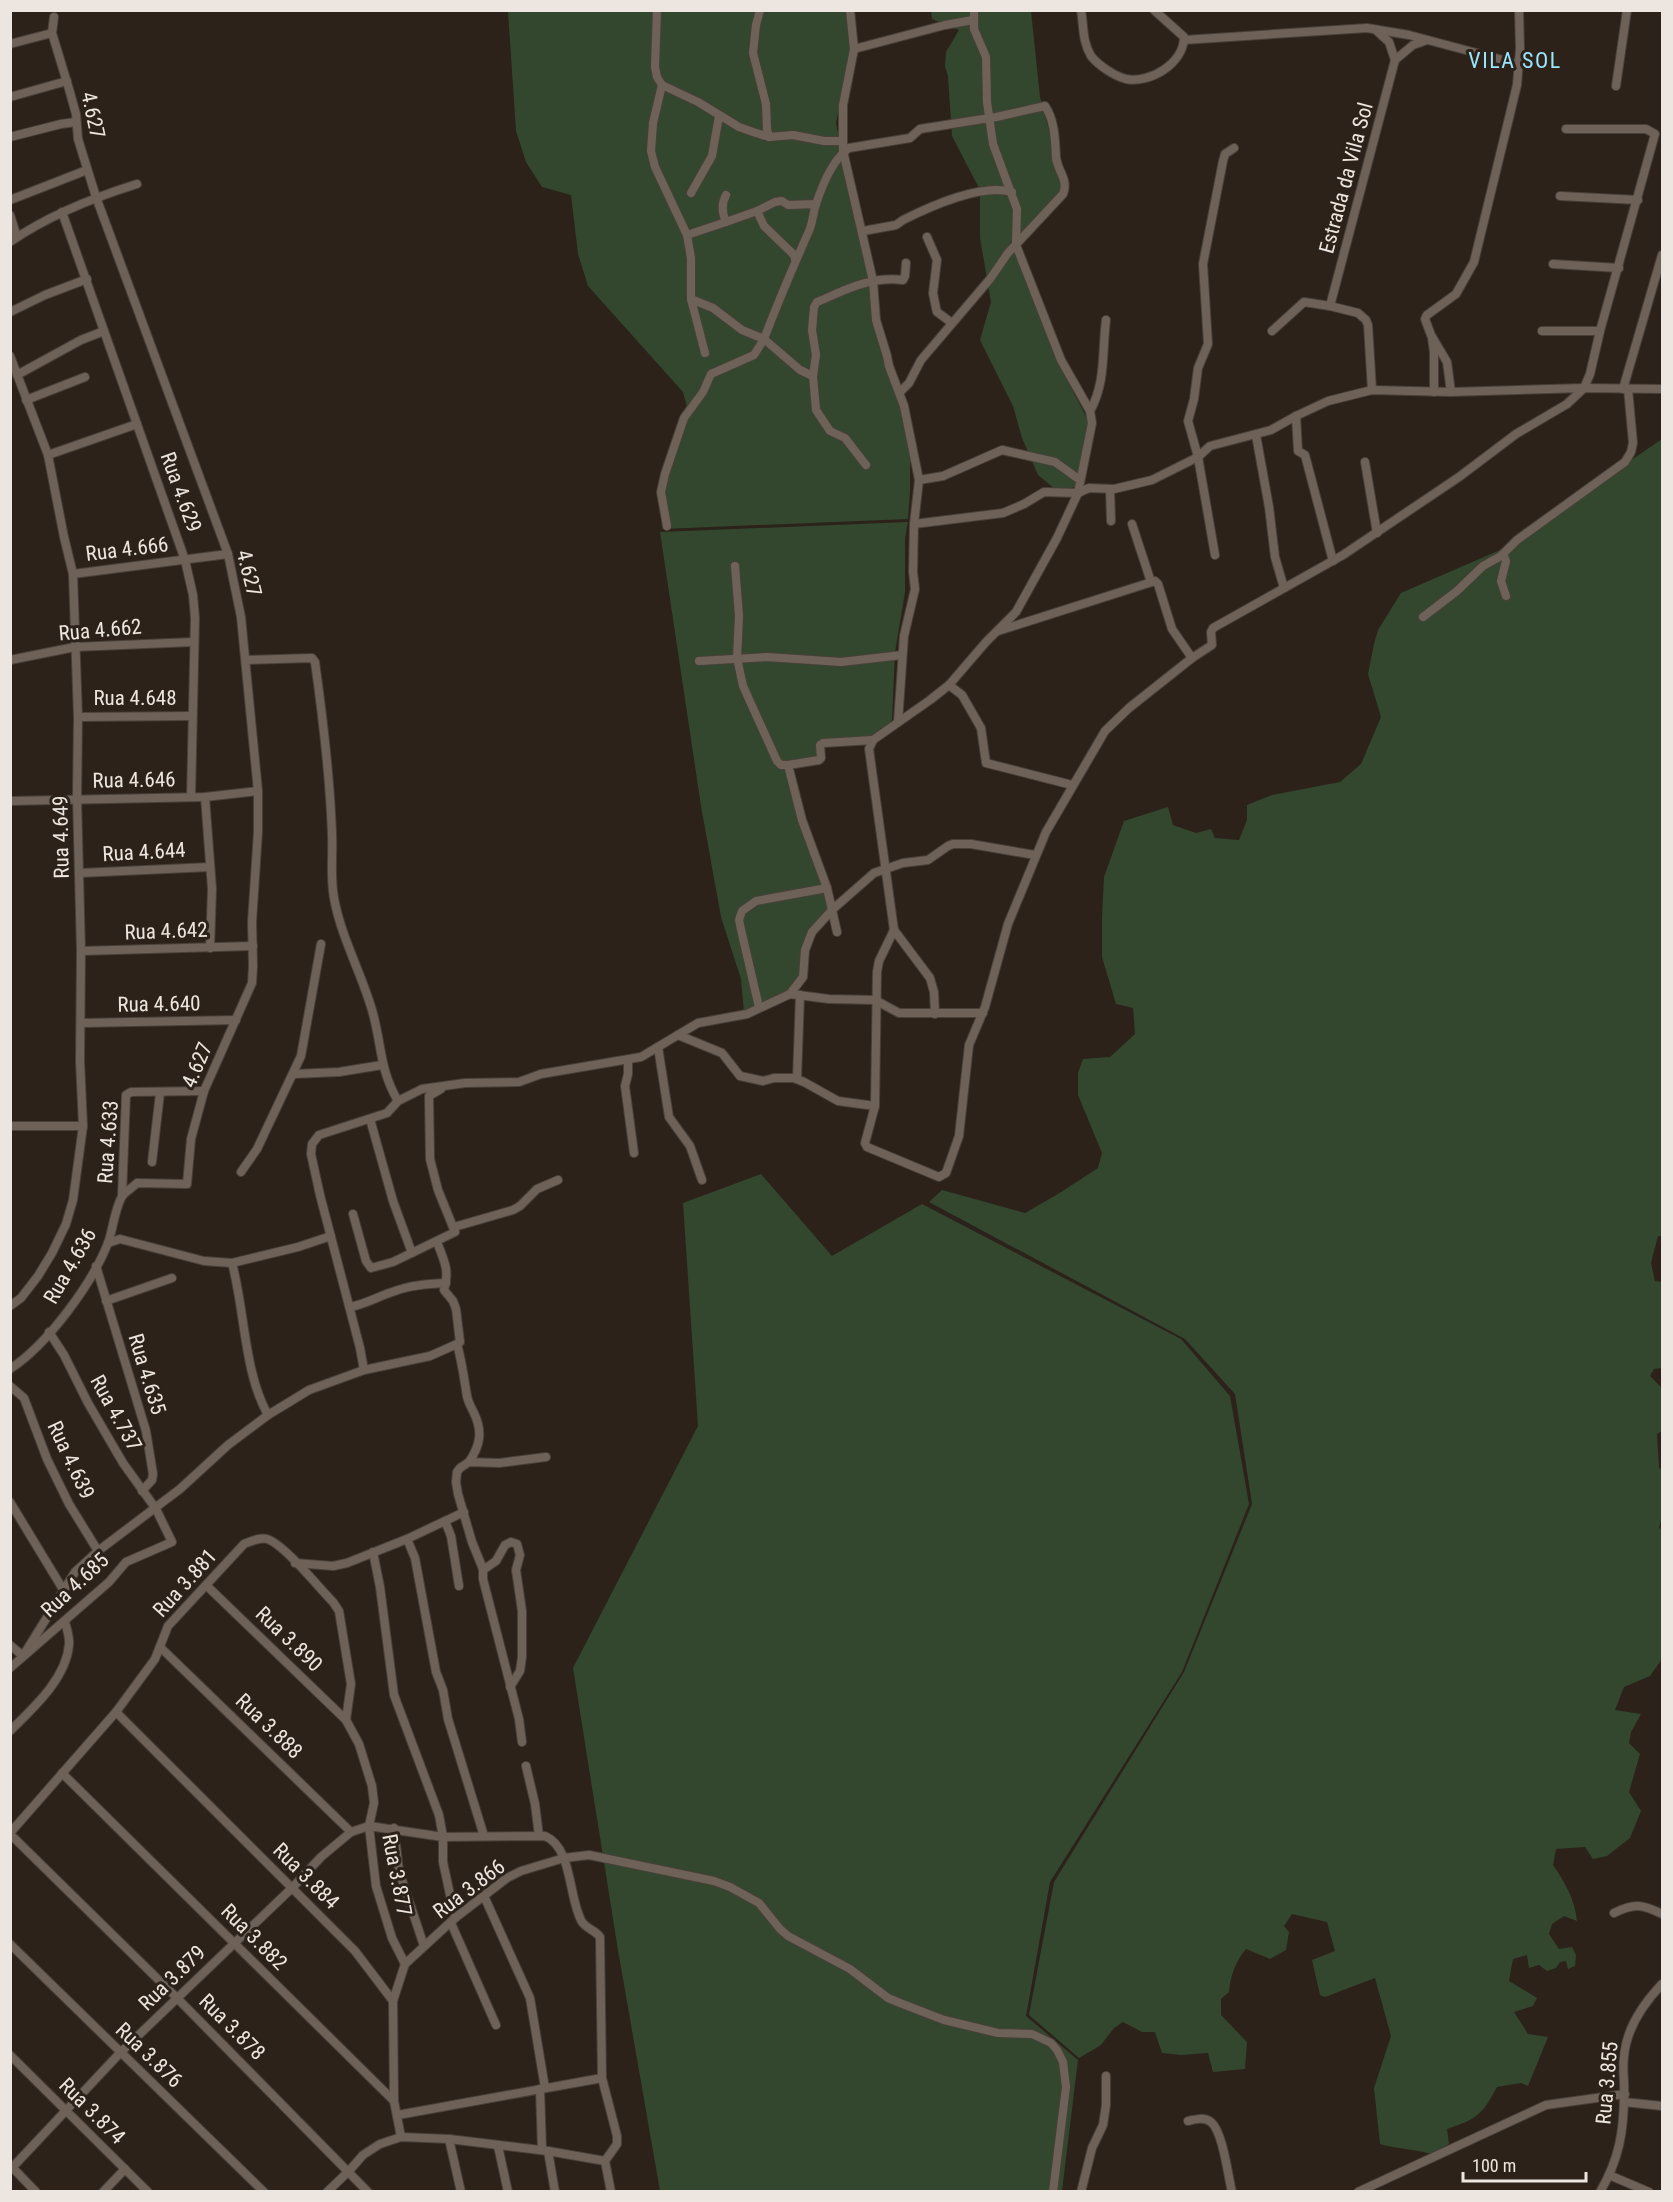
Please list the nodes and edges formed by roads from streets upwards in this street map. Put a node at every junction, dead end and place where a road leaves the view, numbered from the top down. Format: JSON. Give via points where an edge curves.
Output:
{"nodes":[{"id":1,"x":657,"y":10,"type":"edge"},
{"id":2,"x":760,"y":10,"type":"edge"},
{"id":3,"x":849,"y":10,"type":"edge"},
{"id":4,"x":974,"y":10,"type":"edge"},
{"id":5,"x":1081,"y":10,"type":"edge"},
{"id":6,"x":1154,"y":10,"type":"edge"},
{"id":7,"x":1519,"y":10,"type":"edge"},
{"id":8,"x":1627,"y":10,"type":"edge"},
{"id":9,"x":54,"y":17,"type":"dead end"},
{"id":10,"x":974,"y":20,"type":"junction"},
{"id":11,"x":1376,"y":29,"type":"junction"},
{"id":12,"x":52,"y":33,"type":"junction"},
{"id":13,"x":1184,"y":40,"type":"junction"},
{"id":14,"x":1427,"y":40,"type":"junction"},
{"id":15,"x":10,"y":44,"type":"edge"},
{"id":16,"x":854,"y":49,"type":"junction"},
{"id":17,"x":1395,"y":60,"type":"junction"},
{"id":18,"x":1518,"y":64,"type":"junction"},
{"id":19,"x":67,"y":81,"type":"junction"},
{"id":20,"x":662,"y":86,"type":"junction"},
{"id":21,"x":1616,"y":86,"type":"dead end"},
{"id":22,"x":10,"y":97,"type":"edge"},
{"id":23,"x":719,"y":116,"type":"junction"},
{"id":24,"x":988,"y":118,"type":"junction"},
{"id":25,"x":76,"y":122,"type":"junction"},
{"id":26,"x":1566,"y":129,"type":"dead end"},
{"id":27,"x":10,"y":137,"type":"edge"},
{"id":28,"x":769,"y":137,"type":"junction"},
{"id":29,"x":843,"y":141,"type":"junction"},
{"id":30,"x":1233,"y":148,"type":"dead end"},
{"id":31,"x":843,"y":152,"type":"junction"},
{"id":32,"x":87,"y":170,"type":"junction"},
{"id":33,"x":137,"y":184,"type":"dead end"},
{"id":34,"x":1012,"y":192,"type":"junction"},
{"id":35,"x":691,"y":193,"type":"dead end"},
{"id":36,"x":726,"y":195,"type":"dead end"},
{"id":37,"x":1560,"y":196,"type":"dead end"},
{"id":38,"x":96,"y":197,"type":"junction"},
{"id":39,"x":10,"y":200,"type":"edge"},
{"id":40,"x":1638,"y":200,"type":"junction"},
{"id":41,"x":816,"y":204,"type":"junction"},
{"id":42,"x":757,"y":211,"type":"junction"},
{"id":43,"x":62,"y":212,"type":"junction"},
{"id":44,"x":10,"y":215,"type":"edge"},
{"id":45,"x":726,"y":222,"type":"junction"},
{"id":46,"x":863,"y":231,"type":"junction"},
{"id":47,"x":687,"y":235,"type":"junction"},
{"id":48,"x":927,"y":237,"type":"dead end"},
{"id":49,"x":14,"y":239,"type":"edge"},
{"id":50,"x":1016,"y":245,"type":"junction"},
{"id":51,"x":1662,"y":255,"type":"edge"},
{"id":52,"x":795,"y":259,"type":"junction"},
{"id":53,"x":906,"y":263,"type":"dead end"},
{"id":54,"x":1553,"y":264,"type":"dead end"},
{"id":55,"x":1619,"y":268,"type":"junction"},
{"id":56,"x":87,"y":279,"type":"junction"},
{"id":57,"x":873,"y":281,"type":"junction"},
{"id":58,"x":691,"y":299,"type":"junction"},
{"id":59,"x":1330,"y":306,"type":"junction"},
{"id":60,"x":10,"y":312,"type":"edge"},
{"id":61,"x":1106,"y":320,"type":"dead end"},
{"id":62,"x":952,"y":323,"type":"junction"},
{"id":63,"x":104,"y":331,"type":"junction"},
{"id":64,"x":1272,"y":331,"type":"dead end"},
{"id":65,"x":1542,"y":331,"type":"dead end"},
{"id":66,"x":1600,"y":331,"type":"junction"},
{"id":67,"x":1431,"y":335,"type":"junction"},
{"id":68,"x":764,"y":339,"type":"junction"},
{"id":69,"x":705,"y":353,"type":"dead end"},
{"id":70,"x":10,"y":356,"type":"edge"},
{"id":71,"x":17,"y":375,"type":"junction"},
{"id":72,"x":813,"y":376,"type":"junction"},
{"id":73,"x":85,"y":377,"type":"dead end"},
{"id":74,"x":1584,"y":388,"type":"junction"},
{"id":75,"x":1625,"y":389,"type":"junction"},
{"id":76,"x":1662,"y":389,"type":"edge"},
{"id":77,"x":1372,"y":390,"type":"junction"},
{"id":78,"x":1434,"y":392,"type":"junction"},
{"id":79,"x":900,"y":393,"type":"junction"},
{"id":80,"x":1451,"y":393,"type":"junction"},
{"id":81,"x":26,"y":400,"type":"junction"},
{"id":82,"x":1090,"y":411,"type":"junction"},
{"id":83,"x":1296,"y":416,"type":"junction"},
{"id":84,"x":137,"y":424,"type":"junction"},
{"id":85,"x":1256,"y":435,"type":"junction"},
{"id":86,"x":48,"y":455,"type":"junction"},
{"id":87,"x":1198,"y":457,"type":"junction"},
{"id":88,"x":1365,"y":462,"type":"dead end"},
{"id":89,"x":866,"y":465,"type":"dead end"},
{"id":90,"x":919,"y":480,"type":"junction"},
{"id":91,"x":1080,"y":480,"type":"junction"},
{"id":92,"x":1110,"y":489,"type":"junction"},
{"id":93,"x":1078,"y":493,"type":"junction"},
{"id":94,"x":1110,"y":521,"type":"dead end"},
{"id":95,"x":915,"y":524,"type":"junction"},
{"id":96,"x":1132,"y":524,"type":"dead end"},
{"id":97,"x":667,"y":526,"type":"dead end"},
{"id":98,"x":1377,"y":532,"type":"junction"},
{"id":99,"x":228,"y":554,"type":"junction"},
{"id":100,"x":1503,"y":554,"type":"junction"},
{"id":101,"x":1215,"y":555,"type":"dead end"},
{"id":102,"x":185,"y":560,"type":"junction"},
{"id":103,"x":1333,"y":561,"type":"junction"},
{"id":104,"x":735,"y":566,"type":"dead end"},
{"id":105,"x":73,"y":574,"type":"junction"},
{"id":106,"x":1150,"y":582,"type":"junction"},
{"id":107,"x":1284,"y":588,"type":"junction"},
{"id":108,"x":1506,"y":596,"type":"dead end"},
{"id":109,"x":1423,"y":617,"type":"dead end"},
{"id":110,"x":997,"y":631,"type":"junction"},
{"id":111,"x":193,"y":642,"type":"junction"},
{"id":112,"x":75,"y":647,"type":"junction"},
{"id":113,"x":902,"y":655,"type":"junction"},
{"id":114,"x":737,"y":658,"type":"junction"},
{"id":115,"x":1192,"y":658,"type":"junction"},
{"id":116,"x":10,"y":660,"type":"edge"},
{"id":117,"x":246,"y":660,"type":"junction"},
{"id":118,"x":699,"y":661,"type":"dead end"},
{"id":119,"x":949,"y":685,"type":"junction"},
{"id":120,"x":192,"y":716,"type":"junction"},
{"id":121,"x":78,"y":717,"type":"junction"},
{"id":122,"x":898,"y":722,"type":"junction"},
{"id":123,"x":873,"y":740,"type":"junction"},
{"id":124,"x":788,"y":765,"type":"junction"},
{"id":125,"x":1072,"y":785,"type":"junction"},
{"id":126,"x":258,"y":790,"type":"junction"},
{"id":127,"x":191,"y":797,"type":"junction"},
{"id":128,"x":205,"y":797,"type":"junction"},
{"id":129,"x":77,"y":798,"type":"junction"},
{"id":130,"x":10,"y":801,"type":"edge"},
{"id":131,"x":1035,"y":855,"type":"junction"},
{"id":132,"x":210,"y":867,"type":"junction"},
{"id":133,"x":886,"y":868,"type":"junction"},
{"id":134,"x":80,"y":873,"type":"junction"},
{"id":135,"x":828,"y":888,"type":"junction"},
{"id":136,"x":833,"y":909,"type":"junction"},
{"id":137,"x":894,"y":930,"type":"junction"},
{"id":138,"x":837,"y":932,"type":"dead end"},
{"id":139,"x":321,"y":944,"type":"dead end"},
{"id":140,"x":253,"y":946,"type":"junction"},
{"id":141,"x":210,"y":948,"type":"junction"},
{"id":142,"x":81,"y":951,"type":"junction"},
{"id":143,"x":790,"y":994,"type":"junction"},
{"id":144,"x":800,"y":995,"type":"junction"},
{"id":145,"x":875,"y":1000,"type":"junction"},
{"id":146,"x":759,"y":1007,"type":"junction"},
{"id":147,"x":983,"y":1013,"type":"junction"},
{"id":148,"x":935,"y":1014,"type":"junction"},
{"id":149,"x":236,"y":1020,"type":"junction"},
{"id":150,"x":82,"y":1023,"type":"junction"},
{"id":151,"x":678,"y":1035,"type":"junction"},
{"id":152,"x":658,"y":1047,"type":"junction"},
{"id":153,"x":628,"y":1061,"type":"junction"},
{"id":154,"x":382,"y":1065,"type":"junction"},
{"id":155,"x":294,"y":1074,"type":"junction"},
{"id":156,"x":797,"y":1079,"type":"junction"},
{"id":157,"x":465,"y":1083,"type":"junction"},
{"id":158,"x":204,"y":1091,"type":"junction"},
{"id":159,"x":160,"y":1093,"type":"junction"},
{"id":160,"x":398,"y":1101,"type":"junction"},
{"id":161,"x":875,"y":1106,"type":"junction"},
{"id":162,"x":370,"y":1119,"type":"junction"},
{"id":163,"x":10,"y":1126,"type":"edge"},
{"id":164,"x":82,"y":1126,"type":"junction"},
{"id":165,"x":634,"y":1153,"type":"dead end"},
{"id":166,"x":152,"y":1162,"type":"dead end"},
{"id":167,"x":242,"y":1172,"type":"dead end"},
{"id":168,"x":558,"y":1180,"type":"dead end"},
{"id":169,"x":702,"y":1180,"type":"dead end"},
{"id":170,"x":122,"y":1196,"type":"junction"},
{"id":171,"x":353,"y":1214,"type":"dead end"},
{"id":172,"x":454,"y":1227,"type":"junction"},
{"id":173,"x":331,"y":1236,"type":"junction"},
{"id":174,"x":437,"y":1242,"type":"junction"},
{"id":175,"x":108,"y":1243,"type":"junction"},
{"id":176,"x":412,"y":1253,"type":"junction"},
{"id":177,"x":232,"y":1263,"type":"junction"},
{"id":178,"x":96,"y":1266,"type":"junction"},
{"id":179,"x":172,"y":1278,"type":"dead end"},
{"id":180,"x":446,"y":1283,"type":"junction"},
{"id":181,"x":106,"y":1301,"type":"junction"},
{"id":182,"x":10,"y":1306,"type":"edge"},
{"id":183,"x":350,"y":1307,"type":"junction"},
{"id":184,"x":49,"y":1332,"type":"junction"},
{"id":185,"x":457,"y":1344,"type":"junction"},
{"id":186,"x":10,"y":1369,"type":"edge"},
{"id":187,"x":364,"y":1370,"type":"junction"},
{"id":188,"x":10,"y":1386,"type":"edge"},
{"id":189,"x":268,"y":1415,"type":"junction"},
{"id":190,"x":546,"y":1458,"type":"dead end"},
{"id":191,"x":469,"y":1462,"type":"junction"},
{"id":192,"x":142,"y":1491,"type":"junction"},
{"id":193,"x":10,"y":1502,"type":"edge"},
{"id":194,"x":156,"y":1509,"type":"junction"},
{"id":195,"x":464,"y":1512,"type":"junction"},
{"id":196,"x":445,"y":1521,"type":"junction"},
{"id":197,"x":407,"y":1539,"type":"junction"},
{"id":198,"x":172,"y":1542,"type":"joint"},
{"id":199,"x":98,"y":1551,"type":"junction"},
{"id":200,"x":373,"y":1552,"type":"junction"},
{"id":201,"x":295,"y":1563,"type":"junction"},
{"id":202,"x":483,"y":1570,"type":"junction"},
{"id":203,"x":206,"y":1585,"type":"junction"},
{"id":204,"x":459,"y":1586,"type":"dead end"},
{"id":205,"x":64,"y":1591,"type":"junction"},
{"id":206,"x":65,"y":1622,"type":"junction"},
{"id":207,"x":10,"y":1645,"type":"edge"},
{"id":208,"x":160,"y":1647,"type":"junction"},
{"id":209,"x":22,"y":1656,"type":"junction"},
{"id":210,"x":10,"y":1668,"type":"edge"},
{"id":211,"x":510,"y":1688,"type":"junction"},
{"id":212,"x":116,"y":1712,"type":"junction"},
{"id":213,"x":346,"y":1720,"type":"junction"},
{"id":214,"x":10,"y":1731,"type":"edge"},
{"id":215,"x":522,"y":1742,"type":"dead end"},
{"id":216,"x":526,"y":1766,"type":"dead end"},
{"id":217,"x":62,"y":1773,"type":"junction"},
{"id":218,"x":369,"y":1826,"type":"junction"},
{"id":219,"x":394,"y":1828,"type":"junction"},
{"id":220,"x":351,"y":1832,"type":"junction"},
{"id":221,"x":10,"y":1834,"type":"edge"},
{"id":222,"x":484,"y":1836,"type":"junction"},
{"id":223,"x":539,"y":1836,"type":"junction"},
{"id":224,"x":443,"y":1837,"type":"junction"},
{"id":225,"x":564,"y":1858,"type":"junction"},
{"id":226,"x":293,"y":1887,"type":"junction"},
{"id":227,"x":484,"y":1896,"type":"junction"},
{"id":228,"x":1614,"y":1913,"type":"dead end"},
{"id":229,"x":1662,"y":1914,"type":"edge"},
{"id":230,"x":453,"y":1921,"type":"junction"},
{"id":231,"x":235,"y":1943,"type":"junction"},
{"id":232,"x":10,"y":1944,"type":"edge"},
{"id":233,"x":424,"y":1946,"type":"junction"},
{"id":234,"x":405,"y":1964,"type":"junction"},
{"id":235,"x":1662,"y":1984,"type":"edge"},
{"id":236,"x":176,"y":1997,"type":"junction"},
{"id":237,"x":393,"y":2001,"type":"junction"},
{"id":238,"x":496,"y":2025,"type":"dead end"},
{"id":239,"x":120,"y":2053,"type":"junction"},
{"id":240,"x":10,"y":2055,"type":"edge"},
{"id":241,"x":1106,"y":2076,"type":"dead end"},
{"id":242,"x":602,"y":2078,"type":"junction"},
{"id":243,"x":543,"y":2088,"type":"junction"},
{"id":244,"x":1624,"y":2098,"type":"junction"},
{"id":245,"x":394,"y":2101,"type":"junction"},
{"id":246,"x":1662,"y":2106,"type":"edge"},
{"id":247,"x":66,"y":2111,"type":"junction"},
{"id":248,"x":398,"y":2115,"type":"junction"},
{"id":249,"x":1188,"y":2121,"type":"dead end"},
{"id":250,"x":401,"y":2137,"type":"junction"},
{"id":251,"x":449,"y":2139,"type":"junction"},
{"id":252,"x":498,"y":2146,"type":"junction"},
{"id":253,"x":545,"y":2150,"type":"junction"},
{"id":254,"x":605,"y":2161,"type":"junction"},
{"id":255,"x":11,"y":2168,"type":"edge"},
{"id":256,"x":125,"y":2169,"type":"junction"},
{"id":257,"x":350,"y":2171,"type":"junction"},
{"id":258,"x":1609,"y":2175,"type":"junction"},
{"id":259,"x":36,"y":2192,"type":"edge"},
{"id":260,"x":103,"y":2192,"type":"edge"},
{"id":261,"x":148,"y":2192,"type":"edge"},
{"id":262,"x":264,"y":2192,"type":"edge"},
{"id":263,"x":327,"y":2192,"type":"edge"},
{"id":264,"x":368,"y":2192,"type":"edge"},
{"id":265,"x":461,"y":2192,"type":"edge"},
{"id":266,"x":508,"y":2192,"type":"edge"},
{"id":267,"x":555,"y":2192,"type":"edge"},
{"id":268,"x":611,"y":2192,"type":"edge"},
{"id":269,"x":1053,"y":2192,"type":"edge"},
{"id":270,"x":1081,"y":2192,"type":"edge"},
{"id":271,"x":1232,"y":2192,"type":"edge"},
{"id":272,"x":1358,"y":2192,"type":"edge"},
{"id":273,"x":1600,"y":2192,"type":"edge"},
{"id":274,"x":1649,"y":2192,"type":"edge"}],
"edges":[{"from":1,"to":20,"type":"street","via":[[655,72]]},
{"from":2,"to":28,"type":"street","via":[[753,53],[766,104]]},
{"from":3,"to":16,"type":"street"},
{"from":4,"to":10,"type":"street"},
{"from":5,"to":13,"type":"street","via":[[1083,40],[1092,57],[1106,70],[1126,79],[1143,79],[1168,66],[1176,60]]},
{"from":6,"to":13,"type":"street","via":[[1179,30]]},
{"from":7,"to":18,"type":"street"},
{"from":8,"to":21,"type":"street"},
{"from":9,"to":12,"type":"street"},
{"from":10,"to":16,"type":"street"},
{"from":10,"to":24,"type":"street","via":[[986,57]]},
{"from":11,"to":13,"type":"street"},
{"from":11,"to":14,"type":"street"},
{"from":11,"to":17,"type":"street","via":[[1389,42]]},
{"from":12,"to":15,"type":"street"},
{"from":12,"to":19,"type":"street","name":"4.627"},
{"from":14,"to":17,"type":"street","via":[[1413,45]]},
{"from":14,"to":18,"type":"street"},
{"from":16,"to":29,"type":"street","via":[[843,105]]},
{"from":17,"to":59,"type":"street","name":"Estrada da Vila Sol"},
{"from":18,"to":67,"type":"street","via":[[1517,85],[1474,262],[1456,294],[1427,315],[1425,323]]},
{"from":19,"to":22,"type":"street"},
{"from":19,"to":25,"type":"street","name":"4.627"},
{"from":20,"to":23,"type":"street"},
{"from":20,"to":47,"type":"street","via":[[651,151],[654,167]]},
{"from":23,"to":28,"type":"street"},
{"from":23,"to":35,"type":"street","via":[[712,156]]},
{"from":24,"to":31,"type":"street","via":[[920,129],[910,138]]},
{"from":24,"to":34,"type":"street","via":[[993,144]]},
{"from":24,"to":50,"type":"street","via":[[1045,106],[1065,181],[1064,190]]},
{"from":25,"to":27,"type":"street"},
{"from":25,"to":32,"type":"street","name":"4.627"},
{"from":26,"to":40,"type":"street","via":[[1653,132],[1655,137]]},
{"from":28,"to":29,"type":"street","via":[[793,135]]},
{"from":29,"to":31,"type":"street"},
{"from":30,"to":87,"type":"street","via":[[1223,161],[1203,264],[1208,344],[1198,368],[1188,421]]},
{"from":31,"to":41,"type":"street"},
{"from":31,"to":46,"type":"street"},
{"from":32,"to":38,"type":"street","name":"4.627"},
{"from":32,"to":39,"type":"street"},
{"from":33,"to":38,"type":"street"},
{"from":34,"to":46,"type":"street","via":[[1001,189],[955,196],[896,225]]},
{"from":34,"to":50,"type":"street","via":[[1017,209]]},
{"from":36,"to":45,"type":"street"},
{"from":37,"to":40,"type":"street"},
{"from":38,"to":43,"type":"street"},
{"from":38,"to":99,"type":"street","name":"4.627"},
{"from":40,"to":55,"type":"street"},
{"from":41,"to":42,"type":"street","via":[[788,205],[782,201]]},
{"from":41,"to":52,"type":"street"},
{"from":42,"to":45,"type":"street"},
{"from":42,"to":52,"type":"street","via":[[764,226]]},
{"from":43,"to":49,"type":"street"},
{"from":43,"to":56,"type":"street","name":"Rua 4.629"},
{"from":44,"to":49,"type":"street"},
{"from":45,"to":47,"type":"street"},
{"from":46,"to":57,"type":"street"},
{"from":47,"to":58,"type":"street"},
{"from":48,"to":62,"type":"street","via":[[938,260],[933,293],[937,312]]},
{"from":50,"to":62,"type":"street"},
{"from":50,"to":82,"type":"street","via":[[1061,360]]},
{"from":51,"to":75,"type":"street"},
{"from":52,"to":68,"type":"street"},
{"from":53,"to":57,"type":"street","via":[[903,280]]},
{"from":54,"to":55,"type":"street"},
{"from":55,"to":66,"type":"street"},
{"from":56,"to":60,"type":"street"},
{"from":56,"to":63,"type":"street","name":"Rua 4.629"},
{"from":57,"to":72,"type":"street","via":[[815,304]]},
{"from":57,"to":79,"type":"street","via":[[876,320]]},
{"from":58,"to":68,"type":"street"},
{"from":58,"to":69,"type":"street"},
{"from":59,"to":64,"type":"street","via":[[1304,302]]},
{"from":59,"to":77,"type":"street","via":[[1358,313],[1366,320]]},
{"from":61,"to":82,"type":"street","via":[[1098,397]]},
{"from":62,"to":79,"type":"street"},
{"from":63,"to":71,"type":"street"},
{"from":63,"to":84,"type":"street","name":"Rua 4.629"},
{"from":65,"to":66,"type":"street"},
{"from":66,"to":74,"type":"street"},
{"from":67,"to":78,"type":"street"},
{"from":67,"to":80,"type":"street","via":[[1447,362]]},
{"from":68,"to":72,"type":"street","via":[[800,370]]},
{"from":68,"to":97,"type":"street","via":[[754,355],[711,374],[684,418],[661,492]]},
{"from":70,"to":71,"type":"street","name":"Rua 4.649"},
{"from":71,"to":81,"type":"street","name":"Rua 4.649"},
{"from":72,"to":89,"type":"street","via":[[814,402],[821,418],[830,431],[845,438]]},
{"from":73,"to":81,"type":"street"},
{"from":74,"to":75,"type":"street"},
{"from":74,"to":80,"type":"street"},
{"from":74,"to":98,"type":"street","via":[[1567,404],[1516,434]]},
{"from":75,"to":76,"type":"street"},
{"from":75,"to":100,"type":"street","via":[[1633,443],[1625,462]]},
{"from":77,"to":78,"type":"street"},
{"from":77,"to":83,"type":"street","via":[[1328,401]]},
{"from":78,"to":80,"type":"street"},
{"from":79,"to":90,"type":"street"},
{"from":81,"to":86,"type":"street","name":"Rua 4.649"},
{"from":82,"to":91,"type":"street","via":[[1092,423]]},
{"from":83,"to":85,"type":"street"},
{"from":83,"to":103,"type":"street","via":[[1298,451],[1305,455]]},
{"from":84,"to":86,"type":"street"},
{"from":84,"to":102,"type":"street","name":"Rua 4.629"},
{"from":85,"to":87,"type":"street","via":[[1210,446]]},
{"from":85,"to":107,"type":"street","via":[[1275,557]]},
{"from":86,"to":105,"type":"street","name":"Rua 4.649"},
{"from":87,"to":92,"type":"street","via":[[1152,480]]},
{"from":87,"to":101,"type":"street"},
{"from":88,"to":98,"type":"street"},
{"from":90,"to":91,"type":"street","via":[[943,476],[1002,450],[1055,462]]},
{"from":90,"to":95,"type":"street"},
{"from":91,"to":93,"type":"street"},
{"from":92,"to":93,"type":"street","via":[[1089,488]]},
{"from":92,"to":94,"type":"street"},
{"from":93,"to":95,"type":"street","via":[[1044,492],[1003,513]]},
{"from":93,"to":110,"type":"street","via":[[1016,612]]},
{"from":95,"to":113,"type":"street","via":[[915,589]]},
{"from":96,"to":106,"type":"street"},
{"from":98,"to":103,"type":"street"},
{"from":99,"to":102,"type":"street","name":"Rua 4.666"},
{"from":99,"to":117,"type":"street","name":"4.627"},
{"from":100,"to":108,"type":"street","via":[[1506,561],[1501,581]]},
{"from":100,"to":109,"type":"street"},
{"from":102,"to":105,"type":"street","name":"Rua 4.666"},
{"from":102,"to":111,"type":"street","name":"Rua 4.629","via":[[193,595]]},
{"from":103,"to":107,"type":"street"},
{"from":104,"to":114,"type":"street"},
{"from":105,"to":112,"type":"street","name":"Rua 4.649"},
{"from":106,"to":110,"type":"street"},
{"from":106,"to":115,"type":"street","via":[[1158,584],[1172,629]]},
{"from":107,"to":115,"type":"street","via":[[1213,628],[1212,645]]},
{"from":110,"to":119,"type":"street"},
{"from":111,"to":112,"type":"street","name":"Rua 4.662"},
{"from":111,"to":120,"type":"street","name":"Rua 4.629"},
{"from":112,"to":116,"type":"street","name":"Rua 4.662"},
{"from":112,"to":121,"type":"street","name":"Rua 4.649"},
{"from":113,"to":114,"type":"street","via":[[841,662]]},
{"from":113,"to":122,"type":"street"},
{"from":114,"to":118,"type":"street"},
{"from":114,"to":124,"type":"street","via":[[743,686],[777,761]]},
{"from":115,"to":125,"type":"street","via":[[1105,731]]},
{"from":117,"to":126,"type":"street","name":"4.627"},
{"from":117,"to":154,"type":"street","via":[[312,658],[315,662],[333,835],[333,896],[373,1013]]},
{"from":119,"to":122,"type":"street"},
{"from":119,"to":125,"type":"street","via":[[962,695],[981,728],[986,762]]},
{"from":120,"to":121,"type":"street","name":"Rua 4.648"},
{"from":120,"to":127,"type":"street","name":"Rua 4.629"},
{"from":121,"to":129,"type":"street","name":"Rua 4.649"},
{"from":122,"to":123,"type":"street"},
{"from":123,"to":124,"type":"street","via":[[823,743],[819,760]]},
{"from":123,"to":133,"type":"street","via":[[869,749]]},
{"from":124,"to":135,"type":"street","via":[[802,820]]},
{"from":125,"to":131,"type":"street"},
{"from":126,"to":128,"type":"street","name":"Rua 4.646"},
{"from":126,"to":140,"type":"street","name":"4.627"},
{"from":127,"to":128,"type":"street","name":"Rua 4.646"},
{"from":127,"to":129,"type":"street","name":"Rua 4.646"},
{"from":128,"to":132,"type":"street"},
{"from":129,"to":130,"type":"street","name":"Rua 4.646"},
{"from":129,"to":134,"type":"street","name":"Rua 4.649"},
{"from":131,"to":133,"type":"street","via":[[954,844],[928,860]]},
{"from":131,"to":147,"type":"street","via":[[1006,929]]},
{"from":132,"to":134,"type":"street","name":"Rua 4.644"},
{"from":132,"to":141,"type":"street"},
{"from":133,"to":136,"type":"street","via":[[869,876]]},
{"from":133,"to":137,"type":"street"},
{"from":134,"to":142,"type":"street","name":"Rua 4.649"},
{"from":135,"to":136,"type":"street"},
{"from":135,"to":146,"type":"street","via":[[756,901],[742,911],[742,934]]},
{"from":136,"to":138,"type":"street"},
{"from":136,"to":143,"type":"street","via":[[812,932],[805,950],[803,977]]},
{"from":137,"to":145,"type":"street","via":[[878,966]]},
{"from":137,"to":148,"type":"street","via":[[930,978]]},
{"from":139,"to":155,"type":"street","via":[[302,1056]]},
{"from":140,"to":141,"type":"street","name":"Rua 4.642"},
{"from":140,"to":149,"type":"street","name":"4.627","via":[[252,983]]},
{"from":141,"to":142,"type":"street","name":"Rua 4.642"},
{"from":142,"to":150,"type":"street","name":"Rua 4.649"},
{"from":143,"to":144,"type":"street"},
{"from":143,"to":146,"type":"street"},
{"from":144,"to":145,"type":"street"},
{"from":144,"to":156,"type":"street"},
{"from":145,"to":148,"type":"street","via":[[900,1013]]},
{"from":145,"to":161,"type":"street"},
{"from":146,"to":151,"type":"street","via":[[737,1016],[698,1023]]},
{"from":147,"to":148,"type":"street"},
{"from":147,"to":161,"type":"street","via":[[967,1050],[959,1136],[946,1173],[939,1177],[867,1147]]},
{"from":149,"to":150,"type":"street","name":"Rua 4.640"},
{"from":149,"to":158,"type":"street","name":"4.627"},
{"from":150,"to":164,"type":"street","name":"Rua 4.649"},
{"from":151,"to":152,"type":"street"},
{"from":151,"to":156,"type":"street","via":[[722,1053],[740,1076],[763,1081]]},
{"from":152,"to":153,"type":"street"},
{"from":152,"to":169,"type":"street","via":[[669,1117],[690,1146]]},
{"from":153,"to":157,"type":"street","via":[[541,1074],[519,1082]]},
{"from":153,"to":165,"type":"street","via":[[625,1086]]},
{"from":154,"to":155,"type":"street"},
{"from":154,"to":160,"type":"street"},
{"from":155,"to":167,"type":"street"},
{"from":156,"to":161,"type":"street","via":[[838,1101]]},
{"from":157,"to":160,"type":"street","via":[[422,1089]]},
{"from":157,"to":172,"type":"street","via":[[429,1096],[430,1159]]},
{"from":158,"to":159,"type":"street","name":"Rua 4.633"},
{"from":158,"to":170,"type":"street","name":"4.627","via":[[191,1139],[187,1184],[137,1183]]},
{"from":159,"to":166,"type":"street"},
{"from":159,"to":170,"type":"street","name":"Rua 4.633","via":[[126,1095]]},
{"from":160,"to":162,"type":"street","via":[[387,1113]]},
{"from":162,"to":173,"type":"street","via":[[319,1135],[312,1144],[311,1154]]},
{"from":162,"to":176,"type":"street"},
{"from":163,"to":164,"type":"street"},
{"from":164,"to":182,"type":"street","name":"Rua 4.649","via":[[73,1200],[66,1224],[38,1276]]},
{"from":168,"to":172,"type":"street","via":[[537,1189],[513,1210]]},
{"from":170,"to":175,"type":"street","name":"Rua 4.636"},
{"from":171,"to":176,"type":"street","via":[[371,1268]]},
{"from":172,"to":174,"type":"street","via":[[453,1234]]},
{"from":173,"to":177,"type":"street"},
{"from":173,"to":183,"type":"street"},
{"from":174,"to":176,"type":"street"},
{"from":174,"to":180,"type":"street","via":[[448,1272]]},
{"from":175,"to":177,"type":"street","via":[[120,1239],[204,1261]]},
{"from":175,"to":178,"type":"street","name":"Rua 4.636"},
{"from":177,"to":189,"type":"street","via":[[254,1381]]},
{"from":178,"to":181,"type":"street","name":"Rua 4.635"},
{"from":178,"to":184,"type":"street","name":"Rua 4.636"},
{"from":179,"to":181,"type":"street"},
{"from":180,"to":183,"type":"street","via":[[406,1287]]},
{"from":180,"to":185,"type":"street","via":[[444,1290],[453,1301],[460,1329]]},
{"from":181,"to":192,"type":"street","name":"Rua 4.635","via":[[148,1440],[153,1474]]},
{"from":183,"to":187,"type":"street"},
{"from":184,"to":186,"type":"street","name":"Rua 4.636","via":[[26,1359]]},
{"from":184,"to":192,"type":"street","name":"Rua 4.737"},
{"from":185,"to":187,"type":"street","via":[[430,1356]]},
{"from":185,"to":191,"type":"street","via":[[467,1397],[480,1434],[477,1450]]},
{"from":187,"to":189,"type":"street","via":[[309,1390]]},
{"from":188,"to":199,"type":"street","name":"Rua 4.639","via":[[24,1398],[47,1459]]},
{"from":189,"to":194,"type":"street"},
{"from":190,"to":191,"type":"street"},
{"from":191,"to":195,"type":"street","via":[[456,1476]]},
{"from":192,"to":194,"type":"street","name":"Rua 4.737"},
{"from":193,"to":205,"type":"street"},
{"from":194,"to":198,"type":"street","name":"Rua 4.737"},
{"from":194,"to":199,"type":"street"},
{"from":195,"to":196,"type":"street"},
{"from":195,"to":202,"type":"street"},
{"from":196,"to":197,"type":"street"},
{"from":196,"to":204,"type":"street"},
{"from":197,"to":200,"type":"street"},
{"from":197,"to":222,"type":"street","via":[[415,1558],[448,1719]]},
{"from":198,"to":206,"type":"street","name":"Rua 4.685","via":[[126,1562]]},
{"from":199,"to":205,"type":"street","via":[[75,1572]]},
{"from":200,"to":201,"type":"street","via":[[333,1566]]},
{"from":200,"to":224,"type":"street","via":[[394,1695],[439,1815]]},
{"from":201,"to":203,"type":"street","name":"Rua 3.881","via":[[273,1542],[255,1539],[244,1544]]},
{"from":201,"to":213,"type":"street","name":"Rua 3.881","via":[[333,1602],[342,1619],[351,1684]]},
{"from":202,"to":211,"type":"street"},
{"from":202,"to":211,"type":"street","via":[[496,1561],[505,1545],[517,1544],[522,1657],[520,1671]]},
{"from":203,"to":208,"type":"street","name":"Rua 3.881","via":[[165,1631]]},
{"from":203,"to":213,"type":"street","name":"Rua 3.890"},
{"from":205,"to":209,"type":"street"},
{"from":206,"to":209,"type":"street","name":"Rua 4.685"},
{"from":206,"to":214,"type":"street","via":[[69,1647],[60,1670]]},
{"from":207,"to":209,"type":"street"},
{"from":208,"to":212,"type":"street","name":"Rua 3.881"},
{"from":208,"to":220,"type":"street","name":"Rua 3.888"},
{"from":209,"to":210,"type":"street","name":"Rua 4.685"},
{"from":211,"to":215,"type":"street"},
{"from":212,"to":217,"type":"street","name":"Rua 3.881"},
{"from":212,"to":226,"type":"street","name":"Rua 3.884"},
{"from":213,"to":218,"type":"street","via":[[359,1744],[372,1786],[374,1803]]},
{"from":216,"to":223,"type":"street"},
{"from":217,"to":221,"type":"street","name":"Rua 3.881"},
{"from":217,"to":231,"type":"street","name":"Rua 3.882"},
{"from":218,"to":219,"type":"street","name":"Rua 3.879"},
{"from":218,"to":220,"type":"street","name":"Rua 3.879"},
{"from":218,"to":234,"type":"street","name":"Rua 3.877","via":[[376,1886],[392,1938]]},
{"from":219,"to":224,"type":"street","name":"Rua 3.879"},
{"from":219,"to":233,"type":"street","via":[[399,1871]]},
{"from":220,"to":226,"type":"street","name":"Rua 3.879"},
{"from":221,"to":236,"type":"street","name":"Rua 3.878"},
{"from":222,"to":223,"type":"street","name":"Rua 3.879"},
{"from":222,"to":224,"type":"street","name":"Rua 3.879"},
{"from":223,"to":225,"type":"street","via":[[553,1840]]},
{"from":224,"to":230,"type":"street"},
{"from":225,"to":227,"type":"street","name":"Rua 3.866","via":[[514,1875]]},
{"from":225,"to":242,"type":"street","via":[[582,1921],[600,1937]]},
{"from":225,"to":269,"type":"street","name":"Rua 3.866","via":[[589,1855],[730,1887],[759,1903],[788,1936],[850,1969],[888,1998],[944,2020],[998,2033],[1032,2034],[1051,2043],[1063,2062],[1066,2087]]},
{"from":226,"to":231,"type":"street","name":"Rua 3.879"},
{"from":226,"to":237,"type":"street","name":"Rua 3.884","via":[[355,1951]]},
{"from":227,"to":230,"type":"street","name":"Rua 3.866"},
{"from":227,"to":243,"type":"street","via":[[530,1998]]},
{"from":228,"to":229,"type":"street","via":[[1633,1905]]},
{"from":230,"to":233,"type":"street","name":"Rua 3.866"},
{"from":230,"to":238,"type":"street"},
{"from":231,"to":236,"type":"street","name":"Rua 3.879"},
{"from":231,"to":245,"type":"street","name":"Rua 3.882"},
{"from":232,"to":239,"type":"street","name":"Rua 3.876"},
{"from":233,"to":234,"type":"street","name":"Rua 3.866"},
{"from":234,"to":237,"type":"street"},
{"from":235,"to":244,"type":"street","name":"Rua 3.855","via":[[1630,2030],[1623,2058]]},
{"from":236,"to":239,"type":"street","name":"Rua 3.879"},
{"from":236,"to":257,"type":"street","name":"Rua 3.878"},
{"from":237,"to":245,"type":"street"},
{"from":239,"to":247,"type":"street","name":"Rua 3.879"},
{"from":239,"to":262,"type":"street","name":"Rua 3.876"},
{"from":240,"to":247,"type":"street","name":"Rua 3.874"},
{"from":241,"to":270,"type":"street","via":[[1103,2125],[1092,2148]]},
{"from":242,"to":243,"type":"street"},
{"from":242,"to":254,"type":"street","via":[[617,2136]]},
{"from":243,"to":248,"type":"street"},
{"from":243,"to":253,"type":"street"},
{"from":244,"to":246,"type":"street"},
{"from":244,"to":258,"type":"street","name":"Rua 3.855","via":[[1617,2157]]},
{"from":244,"to":272,"type":"street","via":[[1546,2105]]},
{"from":245,"to":248,"type":"street","name":"Rua 3.882"},
{"from":247,"to":255,"type":"street","name":"Rua 3.879"},
{"from":247,"to":256,"type":"street","name":"Rua 3.874"},
{"from":248,"to":250,"type":"street","name":"Rua 3.882"},
{"from":249,"to":271,"type":"street","via":[[1200,2118],[1215,2127]]},
{"from":250,"to":251,"type":"street"},
{"from":250,"to":257,"type":"street","via":[[363,2155]]},
{"from":251,"to":252,"type":"street"},
{"from":251,"to":265,"type":"street"},
{"from":252,"to":253,"type":"street"},
{"from":252,"to":266,"type":"street"},
{"from":253,"to":254,"type":"street"},
{"from":253,"to":267,"type":"street"},
{"from":254,"to":268,"type":"street"},
{"from":255,"to":259,"type":"street"},
{"from":256,"to":260,"type":"street"},
{"from":256,"to":261,"type":"street","name":"Rua 3.874"},
{"from":257,"to":263,"type":"street"},
{"from":257,"to":264,"type":"street","name":"Rua 3.878"},
{"from":258,"to":273,"type":"street","name":"Rua 3.855"},
{"from":258,"to":274,"type":"street"}]}
